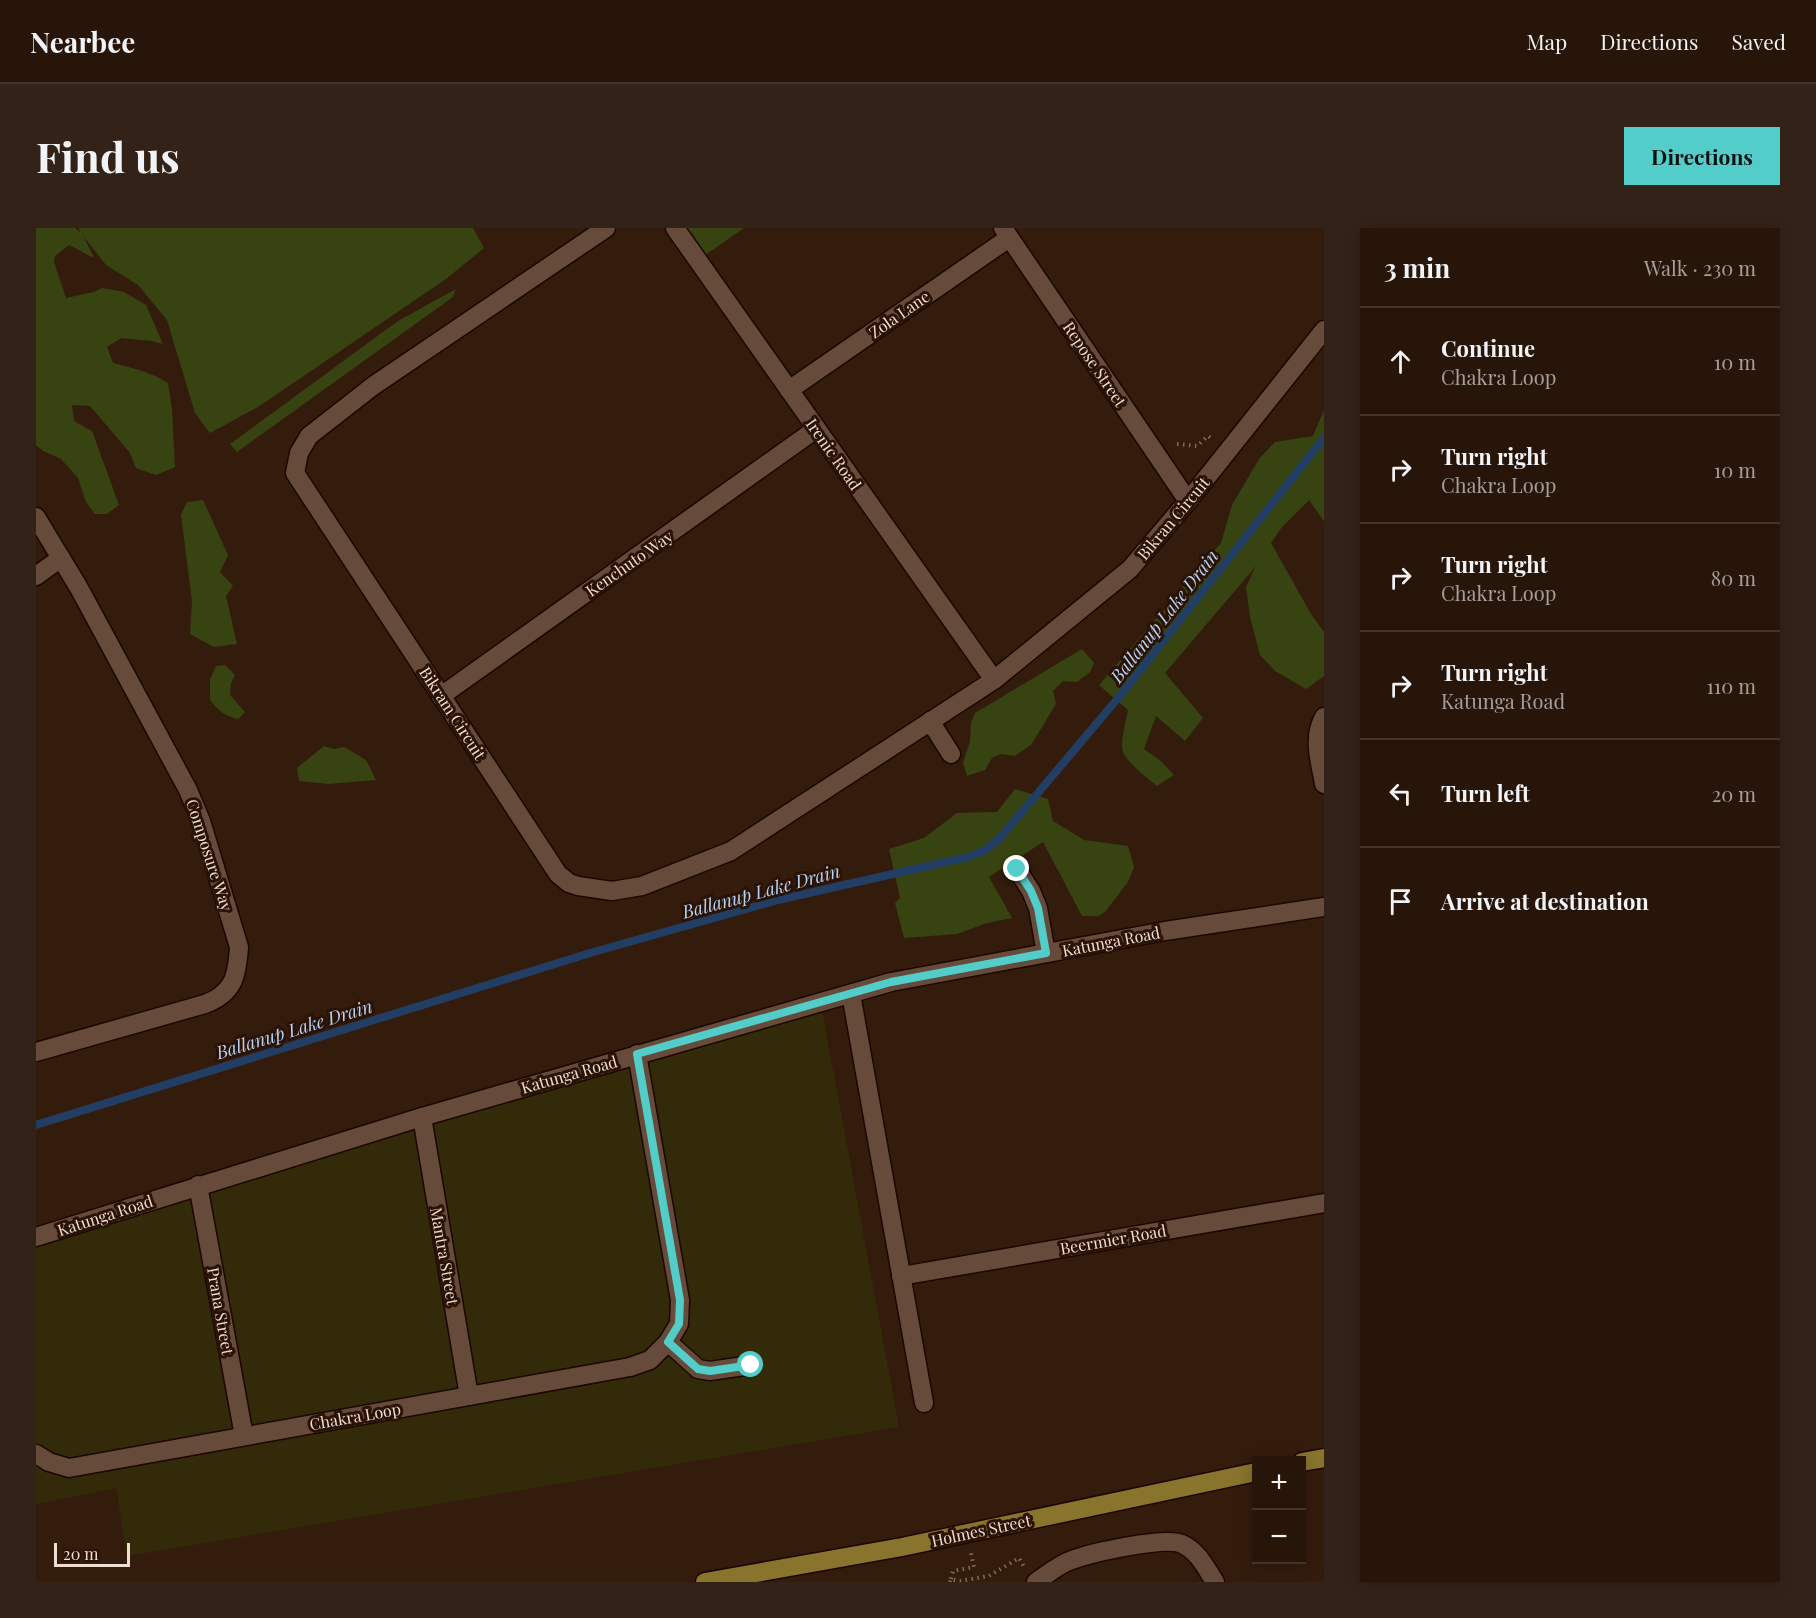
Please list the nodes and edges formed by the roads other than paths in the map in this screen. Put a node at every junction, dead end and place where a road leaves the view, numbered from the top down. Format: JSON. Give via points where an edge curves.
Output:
{"nodes":[{"id":1,"x":606,"y":228,"type":"edge"},
{"id":2,"x":675,"y":228,"type":"edge"},
{"id":3,"x":1006,"y":233,"type":"edge"},
{"id":4,"x":1324,"y":330,"type":"edge"},
{"id":5,"x":789,"y":390,"type":"junction"},
{"id":6,"x":816,"y":429,"type":"junction"},
{"id":7,"x":1188,"y":501,"type":"junction"},
{"id":8,"x":36,"y":517,"type":"edge"},
{"id":9,"x":61,"y":558,"type":"junction"},
{"id":10,"x":36,"y":576,"type":"edge"},
{"id":11,"x":994,"y":680,"type":"junction"},
{"id":12,"x":441,"y":696,"type":"junction"},
{"id":13,"x":1324,"y":717,"type":"edge"},
{"id":14,"x":930,"y":721,"type":"junction"},
{"id":15,"x":951,"y":754,"type":"dead end"},
{"id":16,"x":1324,"y":784,"type":"edge"},
{"id":17,"x":1017,"y":869,"type":"dead end"},
{"id":18,"x":1324,"y":907,"type":"edge"},
{"id":19,"x":1046,"y":953,"type":"junction"},
{"id":20,"x":851,"y":994,"type":"junction"},
{"id":21,"x":36,"y":1052,"type":"edge"},
{"id":22,"x":637,"y":1054,"type":"junction"},
{"id":23,"x":422,"y":1117,"type":"junction"},
{"id":24,"x":198,"y":1185,"type":"junction"},
{"id":25,"x":1324,"y":1203,"type":"edge"},
{"id":26,"x":36,"y":1237,"type":"edge"},
{"id":27,"x":901,"y":1276,"type":"junction"},
{"id":28,"x":668,"y":1342,"type":"junction"},
{"id":29,"x":751,"y":1365,"type":"dead end"},
{"id":30,"x":469,"y":1396,"type":"junction"},
{"id":31,"x":924,"y":1403,"type":"dead end"},
{"id":32,"x":244,"y":1436,"type":"junction"},
{"id":33,"x":36,"y":1454,"type":"edge"},
{"id":34,"x":1324,"y":1458,"type":"edge"},
{"id":35,"x":1306,"y":1461,"type":"edge"},
{"id":36,"x":1252,"y":1473,"type":"edge"},
{"id":37,"x":705,"y":1582,"type":"edge"},
{"id":38,"x":1036,"y":1582,"type":"edge"},
{"id":39,"x":1215,"y":1582,"type":"edge"}],
"edges":[{"from":1,"to":12,"type":"street","name":"Bikram Circuit","via":[[373,386],[309,436],[299,453],[295,473]]},
{"from":2,"to":5,"type":"street","name":"Irenic Road"},
{"from":3,"to":5,"type":"street","name":"Zola Lane"},
{"from":3,"to":7,"type":"street","name":"Repose Street"},
{"from":4,"to":7,"type":"street","name":"Bikran Circuit"},
{"from":5,"to":6,"type":"street","name":"Irenic Road"},
{"from":6,"to":11,"type":"street","name":"Irenic Road"},
{"from":6,"to":12,"type":"street","name":"Kenchuto Way"},
{"from":7,"to":11,"type":"street","name":"Bikran Circuit","via":[[1130,569]]},
{"from":8,"to":9,"type":"street","name":"Composure Way"},
{"from":9,"to":10,"type":"street"},
{"from":9,"to":21,"type":"street","name":"Composure Way","via":[[188,790],[239,947],[231,985],[218,999]]},
{"from":11,"to":14,"type":"street","name":"Bikram Circuit"},
{"from":12,"to":14,"type":"street","name":"Bikram Circuit","via":[[558,874],[578,886],[612,891],[642,886],[731,851]]},
{"from":13,"to":16,"type":"street","via":[[1317,744]]},
{"from":14,"to":15,"type":"street"},
{"from":17,"to":19,"type":"street","via":[[1038,908]]},
{"from":18,"to":19,"type":"street","name":"Katunga Road"},
{"from":19,"to":20,"type":"street","name":"Katunga Road","via":[[891,982]]},
{"from":20,"to":22,"type":"street","name":"Katunga Road"},
{"from":20,"to":27,"type":"street"},
{"from":22,"to":23,"type":"street","name":"Katunga Road"},
{"from":22,"to":28,"type":"street","name":"Chakra Loop","via":[[680,1300],[679,1324]]},
{"from":23,"to":24,"type":"street","name":"Katunga Road"},
{"from":23,"to":30,"type":"street","name":"Mantra Street"},
{"from":24,"to":26,"type":"street","name":"Katunga Road"},
{"from":24,"to":32,"type":"street","name":"Prana Street"},
{"from":25,"to":27,"type":"street","name":"Beermier Road"},
{"from":27,"to":31,"type":"street"},
{"from":28,"to":29,"type":"street","via":[[698,1369]]},
{"from":28,"to":30,"type":"street","name":"Chakra Loop","via":[[650,1360],[630,1367]]},
{"from":30,"to":32,"type":"street","name":"Chakra Loop"},
{"from":32,"to":33,"type":"street","name":"Chakra Loop","via":[[69,1468]]},
{"from":34,"to":35,"type":"main road"},
{"from":36,"to":37,"type":"main road","name":"Holmes Street","via":[[902,1547]]},
{"from":38,"to":39,"type":"street","via":[[1072,1560],[1170,1541],[1192,1550]]}]}
